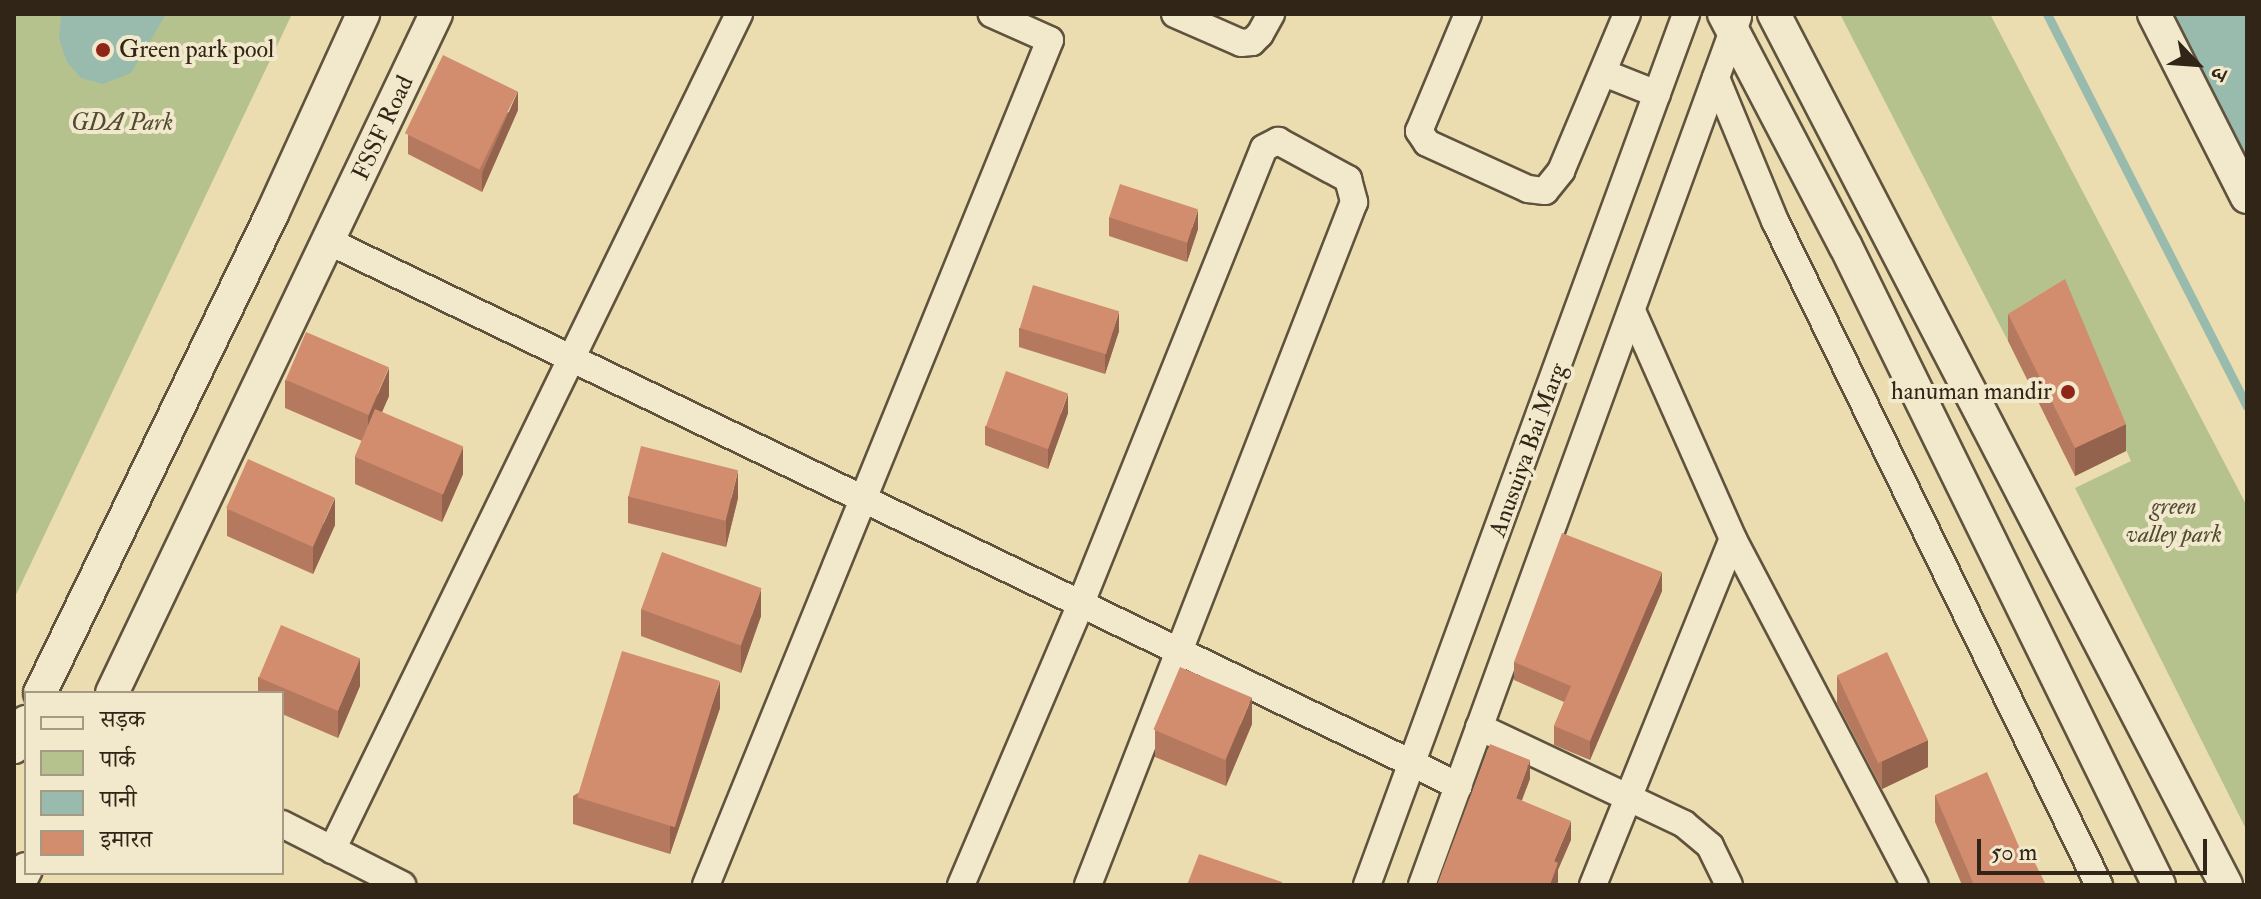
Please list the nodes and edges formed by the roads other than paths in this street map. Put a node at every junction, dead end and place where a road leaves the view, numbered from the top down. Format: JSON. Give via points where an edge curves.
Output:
{"nodes":[{"id":1,"x":363,"y":14,"type":"edge"},
{"id":2,"x":436,"y":14,"type":"edge"},
{"id":3,"x":739,"y":14,"type":"edge"},
{"id":4,"x":992,"y":14,"type":"edge"},
{"id":5,"x":1175,"y":14,"type":"edge"},
{"id":6,"x":1271,"y":14,"type":"edge"},
{"id":7,"x":1468,"y":14,"type":"edge"},
{"id":8,"x":1627,"y":14,"type":"edge"},
{"id":9,"x":1686,"y":14,"type":"edge"},
{"id":10,"x":1774,"y":14,"type":"edge"},
{"id":11,"x":2154,"y":14,"type":"edge"},
{"id":12,"x":1732,"y":19,"type":"edge"},
{"id":13,"x":1604,"y":73,"type":"junction"},
{"id":14,"x":1716,"y":78,"type":"junction"},
{"id":15,"x":1657,"y":94,"type":"junction"},
{"id":16,"x":2247,"y":197,"type":"edge"},
{"id":17,"x":330,"y":242,"type":"junction"},
{"id":18,"x":1632,"y":311,"type":"junction"},
{"id":19,"x":572,"y":358,"type":"junction"},
{"id":20,"x":863,"y":498,"type":"junction"},
{"id":21,"x":1733,"y":539,"type":"junction"},
{"id":22,"x":1081,"y":603,"type":"junction"},
{"id":23,"x":1180,"y":651,"type":"junction"},
{"id":24,"x":41,"y":691,"type":"edge"},
{"id":25,"x":113,"y":691,"type":"edge"},
{"id":26,"x":24,"y":726,"type":"edge"},
{"id":27,"x":1479,"y":727,"type":"junction"},
{"id":28,"x":14,"y":747,"type":"edge"},
{"id":29,"x":1414,"y":764,"type":"junction"},
{"id":30,"x":1459,"y":786,"type":"junction"},
{"id":31,"x":1629,"y":795,"type":"junction"},
{"id":32,"x":284,"y":825,"type":"edge"},
{"id":33,"x":332,"y":850,"type":"junction"},
{"id":34,"x":402,"y":885,"type":"edge"},
{"id":35,"x":706,"y":885,"type":"edge"},
{"id":36,"x":961,"y":885,"type":"edge"},
{"id":37,"x":1088,"y":885,"type":"edge"},
{"id":38,"x":1367,"y":885,"type":"edge"},
{"id":39,"x":1422,"y":885,"type":"edge"},
{"id":40,"x":1593,"y":885,"type":"edge"},
{"id":41,"x":1729,"y":885,"type":"edge"},
{"id":42,"x":1915,"y":885,"type":"edge"},
{"id":43,"x":2099,"y":885,"type":"edge"},
{"id":44,"x":2159,"y":885,"type":"edge"},
{"id":45,"x":2226,"y":885,"type":"edge"}],
"edges":[{"from":1,"to":24,"type":"street"},
{"from":2,"to":17,"type":"street","name":"FSSF Road"},
{"from":3,"to":19,"type":"street"},
{"from":4,"to":20,"type":"street","via":[[1050,40]]},
{"from":5,"to":6,"type":"street","via":[[1241,43],[1252,42]]},
{"from":7,"to":13,"type":"street","via":[[1419,131],[1427,143],[1528,189],[1545,191],[1561,171]]},
{"from":8,"to":13,"type":"street"},
{"from":9,"to":15,"type":"street","name":"Anusuiya Bai Marg"},
{"from":10,"to":45,"type":"street"},
{"from":11,"to":16,"type":"street"},
{"from":12,"to":14,"type":"street","name":"Anusuiya Bai Marg"},
{"from":12,"to":44,"type":"street"},
{"from":13,"to":15,"type":"street"},
{"from":14,"to":18,"type":"street","name":"Anusuiya Bai Marg"},
{"from":14,"to":43,"type":"street","via":[[1775,221]]},
{"from":15,"to":29,"type":"street","name":"Anusuiya Bai Marg"},
{"from":17,"to":19,"type":"street"},
{"from":17,"to":25,"type":"street","name":"FSSF Road"},
{"from":18,"to":21,"type":"street"},
{"from":18,"to":27,"type":"street","name":"Anusuiya Bai Marg"},
{"from":19,"to":20,"type":"street"},
{"from":19,"to":33,"type":"street"},
{"from":20,"to":22,"type":"street"},
{"from":20,"to":35,"type":"street"},
{"from":21,"to":31,"type":"street"},
{"from":21,"to":42,"type":"street"},
{"from":22,"to":23,"type":"street"},
{"from":22,"to":23,"type":"street","via":[[1264,148],[1278,141],[1348,179],[1354,202]]},
{"from":22,"to":36,"type":"street"},
{"from":23,"to":29,"type":"street"},
{"from":23,"to":37,"type":"street"},
{"from":26,"to":28,"type":"street"},
{"from":27,"to":30,"type":"street","name":"Anusuiya Bai Marg"},
{"from":27,"to":31,"type":"street"},
{"from":29,"to":30,"type":"street"},
{"from":29,"to":38,"type":"street","name":"Anusuiya Bai Marg"},
{"from":30,"to":39,"type":"street","name":"Anusuiya Bai Marg"},
{"from":31,"to":40,"type":"street"},
{"from":31,"to":41,"type":"street","via":[[1698,833]]},
{"from":32,"to":33,"type":"street"},
{"from":33,"to":34,"type":"street"}]}
